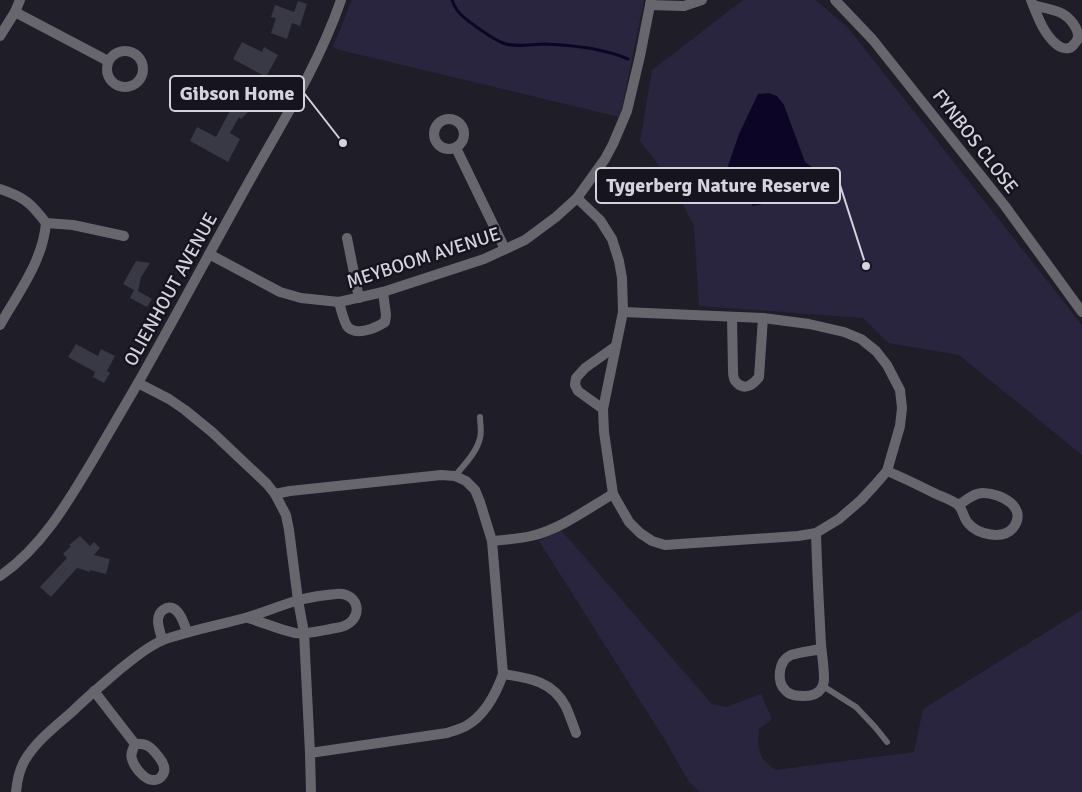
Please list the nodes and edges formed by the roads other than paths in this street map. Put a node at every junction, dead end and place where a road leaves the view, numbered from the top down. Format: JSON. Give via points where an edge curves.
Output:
{"nodes":[{"id":1,"x":20,"y":0,"type":"edge"},
{"id":2,"x":341,"y":0,"type":"edge"},
{"id":3,"x":702,"y":0,"type":"edge"},
{"id":4,"x":835,"y":0,"type":"edge"},
{"id":5,"x":650,"y":3,"type":"edge"},
{"id":6,"x":1032,"y":3,"type":"edge"},
{"id":7,"x":15,"y":12,"type":"junction"},
{"id":8,"x":0,"y":36,"type":"edge"},
{"id":9,"x":108,"y":61,"type":"dead end"},
{"id":10,"x":456,"y":148,"type":"dead end"},
{"id":11,"x":0,"y":189,"type":"edge"},
{"id":12,"x":577,"y":198,"type":"junction"},
{"id":13,"x":46,"y":223,"type":"junction"},
{"id":14,"x":124,"y":236,"type":"dead end"},
{"id":15,"x":347,"y":238,"type":"dead end"},
{"id":16,"x":505,"y":250,"type":"junction"},
{"id":17,"x":209,"y":254,"type":"junction"},
{"id":18,"x":383,"y":292,"type":"junction"},
{"id":19,"x":359,"y":298,"type":"junction"},
{"id":20,"x":339,"y":302,"type":"junction"},
{"id":21,"x":1082,"y":311,"type":"edge"},
{"id":22,"x":623,"y":312,"type":"junction"},
{"id":23,"x":732,"y":317,"type":"junction"},
{"id":24,"x":763,"y":318,"type":"junction"},
{"id":25,"x":0,"y":325,"type":"edge"},
{"id":26,"x":616,"y":346,"type":"junction"},
{"id":27,"x":138,"y":384,"type":"junction"},
{"id":28,"x":603,"y":409,"type":"junction"},
{"id":29,"x":480,"y":417,"type":"dead end"},
{"id":30,"x":887,"y":471,"type":"junction"},
{"id":31,"x":456,"y":476,"type":"junction"},
{"id":32,"x":275,"y":494,"type":"junction"},
{"id":33,"x":614,"y":494,"type":"junction"},
{"id":34,"x":960,"y":505,"type":"junction"},
{"id":35,"x":816,"y":533,"type":"junction"},
{"id":36,"x":492,"y":541,"type":"junction"},
{"id":37,"x":0,"y":576,"type":"edge"},
{"id":38,"x":298,"y":600,"type":"junction"},
{"id":39,"x":248,"y":618,"type":"junction"},
{"id":40,"x":187,"y":632,"type":"junction"},
{"id":41,"x":304,"y":633,"type":"junction"},
{"id":42,"x":162,"y":640,"type":"junction"},
{"id":43,"x":821,"y":649,"type":"junction"},
{"id":44,"x":503,"y":674,"type":"junction"},
{"id":45,"x":823,"y":686,"type":"junction"},
{"id":46,"x":94,"y":692,"type":"junction"},
{"id":47,"x":576,"y":733,"type":"dead end"},
{"id":48,"x":887,"y":742,"type":"dead end"},
{"id":49,"x":135,"y":744,"type":"dead end"},
{"id":50,"x":310,"y":753,"type":"junction"},
{"id":51,"x":16,"y":792,"type":"edge"},
{"id":52,"x":310,"y":792,"type":"edge"}],
"edges":[{"from":1,"to":7,"type":"street"},
{"from":2,"to":17,"type":"street","name":"OLIENHOUT AVENUE","via":[[307,79]]},
{"from":3,"to":5,"type":"street","via":[[684,6]]},
{"from":4,"to":21,"type":"street","name":"FYNBOS CLOSE","via":[[873,40],[1005,206]]},
{"from":5,"to":12,"type":"street","name":"MEYBOOM AVENUE","via":[[627,111],[605,159]]},
{"from":6,"to":6,"type":"street","via":[[1054,42],[1066,49],[1073,46],[1078,36],[1067,17]]},
{"from":7,"to":8,"type":"street"},
{"from":7,"to":9,"type":"street"},
{"from":10,"to":16,"type":"street"},
{"from":11,"to":13,"type":"street","via":[[29,203]]},
{"from":12,"to":16,"type":"street","name":"MEYBOOM AVENUE","via":[[543,228]]},
{"from":12,"to":22,"type":"street","via":[[600,220],[612,239],[622,278]]},
{"from":13,"to":14,"type":"street"},
{"from":13,"to":25,"type":"street","via":[[36,263]]},
{"from":15,"to":19,"type":"street"},
{"from":16,"to":18,"type":"street","name":"MEYBOOM AVENUE"},
{"from":17,"to":20,"type":"street","name":"MEYBOOM AVENUE","via":[[280,292]]},
{"from":17,"to":27,"type":"street","name":"OLIENHOUT AVENUE"},
{"from":18,"to":19,"type":"street","name":"MEYBOOM AVENUE"},
{"from":18,"to":20,"type":"street","via":[[384,322],[364,331],[351,330],[347,326]]},
{"from":19,"to":20,"type":"street","name":"MEYBOOM AVENUE"},
{"from":22,"to":23,"type":"street"},
{"from":22,"to":26,"type":"street"},
{"from":23,"to":24,"type":"street"},
{"from":23,"to":24,"type":"street","via":[[732,370],[737,384],[743,386],[756,383],[760,377]]},
{"from":24,"to":30,"type":"street","via":[[844,332],[861,339],[876,351],[900,390],[902,408]]},
{"from":26,"to":28,"type":"street"},
{"from":26,"to":28,"type":"street","via":[[576,378],[578,391]]},
{"from":27,"to":32,"type":"street","via":[[169,399],[198,420],[257,472]]},
{"from":27,"to":37,"type":"street","name":"OLIENHOUT AVENUE","via":[[52,524],[31,550]]},
{"from":28,"to":33,"type":"street"},
{"from":29,"to":31,"type":"lane","via":[[478,443]]},
{"from":30,"to":34,"type":"street"},
{"from":30,"to":35,"type":"street","via":[[861,500]]},
{"from":31,"to":32,"type":"street"},
{"from":31,"to":36,"type":"street","via":[[475,490]]},
{"from":32,"to":38,"type":"street","via":[[286,515]]},
{"from":33,"to":35,"type":"street","via":[[629,522],[652,541],[665,545]]},
{"from":33,"to":36,"type":"street","via":[[546,531]]},
{"from":34,"to":34,"type":"street","via":[[983,493],[1008,500],[1018,515],[1013,528],[1007,533],[991,534],[968,524]]},
{"from":35,"to":43,"type":"street"},
{"from":36,"to":44,"type":"street"},
{"from":38,"to":39,"type":"street"},
{"from":38,"to":41,"type":"street"},
{"from":38,"to":41,"type":"street","via":[[338,593],[351,597],[355,602],[356,616],[348,625]]},
{"from":39,"to":40,"type":"street"},
{"from":39,"to":41,"type":"street"},
{"from":40,"to":42,"type":"street"},
{"from":40,"to":42,"type":"street","via":[[179,614],[170,608],[165,609],[158,616]]},
{"from":41,"to":50,"type":"street"},
{"from":42,"to":46,"type":"street","via":[[136,656]]},
{"from":43,"to":45,"type":"street"},
{"from":43,"to":45,"type":"street","via":[[792,655],[782,664],[780,673],[784,690],[791,694],[817,694]]},
{"from":44,"to":47,"type":"street","via":[[545,684],[566,707]]},
{"from":44,"to":50,"type":"street","via":[[488,705],[465,726],[446,733]]},
{"from":45,"to":48,"type":"lane","via":[[856,707]]},
{"from":46,"to":49,"type":"street"},
{"from":46,"to":51,"type":"street","via":[[47,734],[24,760]]},
{"from":50,"to":52,"type":"street"}]}
